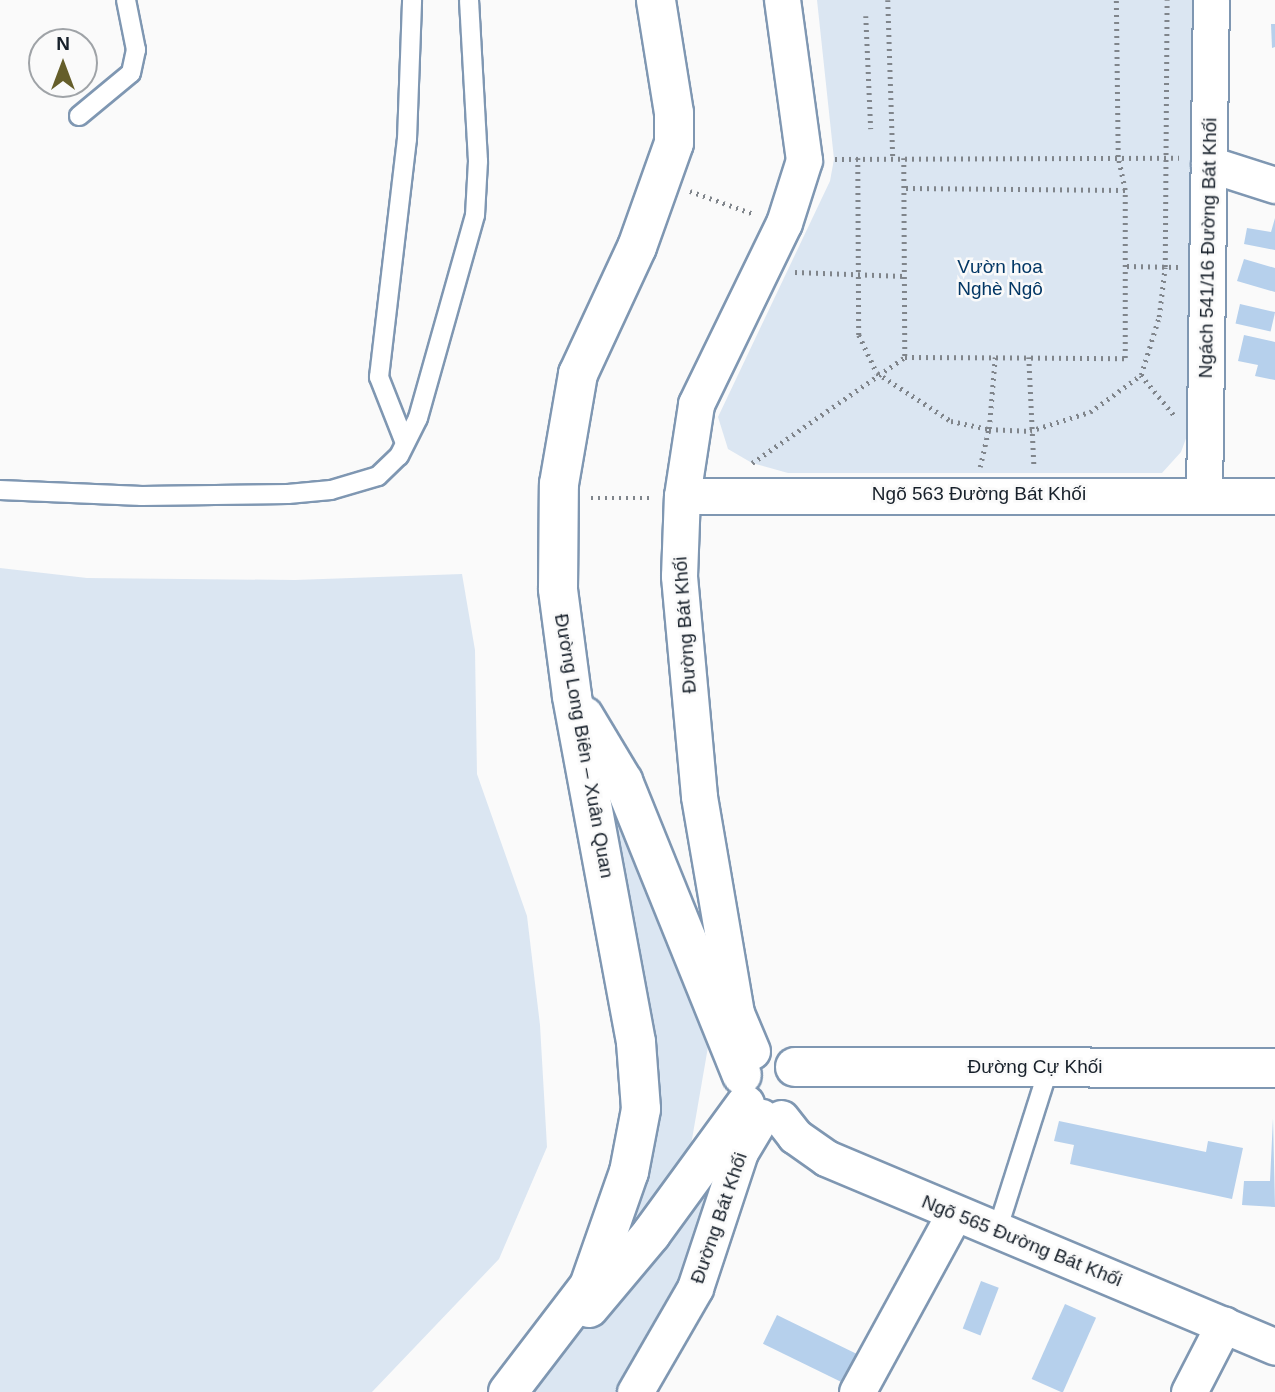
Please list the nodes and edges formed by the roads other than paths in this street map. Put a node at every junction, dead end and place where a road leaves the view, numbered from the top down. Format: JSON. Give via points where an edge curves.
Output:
{"nodes":[{"id":1,"x":125,"y":0,"type":"edge"},
{"id":2,"x":411,"y":0,"type":"edge"},
{"id":3,"x":469,"y":0,"type":"edge"},
{"id":4,"x":656,"y":0,"type":"edge"},
{"id":5,"x":782,"y":0,"type":"edge"},
{"id":6,"x":1211,"y":0,"type":"edge"},
{"id":7,"x":79,"y":116,"type":"dead end"},
{"id":8,"x":1209,"y":164,"type":"junction"},
{"id":9,"x":1275,"y":185,"type":"edge"},
{"id":10,"x":405,"y":443,"type":"junction"},
{"id":11,"x":0,"y":490,"type":"edge"},
{"id":12,"x":1204,"y":496,"type":"junction"},
{"id":13,"x":1275,"y":496,"type":"edge"},
{"id":14,"x":669,"y":497,"type":"junction"},
{"id":15,"x":572,"y":696,"type":"junction"},
{"id":16,"x":795,"y":1067,"type":"junction"},
{"id":17,"x":1048,"y":1067,"type":"junction"},
{"id":18,"x":1275,"y":1068,"type":"edge"},
{"id":19,"x":757,"y":1095,"type":"junction"},
{"id":20,"x":954,"y":1214,"type":"junction"},
{"id":21,"x":997,"y":1231,"type":"junction"},
{"id":22,"x":1224,"y":1324,"type":"junction"},
{"id":23,"x":1275,"y":1347,"type":"edge"},
{"id":24,"x":515,"y":1382,"type":"edge"},
{"id":25,"x":635,"y":1392,"type":"edge"},
{"id":26,"x":857,"y":1392,"type":"edge"},
{"id":27,"x":1189,"y":1392,"type":"edge"}],
"edges":[{"from":1,"to":7,"type":"lane","via":[[136,51],[131,73]]},
{"from":2,"to":10,"type":"lane","via":[[407,139],[379,377]]},
{"from":3,"to":10,"type":"lane","via":[[478,161],[475,215],[418,418]]},
{"from":4,"to":15,"type":"main road","name":"Đường Long Biên – Xuân Quan","via":[[674,113],[674,143],[637,247],[578,374],[559,484],[558,589]]},
{"from":5,"to":14,"type":"street","name":"Đường Bát Khối","via":[[804,160],[800,186],[696,404]]},
{"from":6,"to":8,"type":"street","name":"Ngách 541/16 Đường Bát Khối"},
{"from":8,"to":9,"type":"street"},
{"from":8,"to":12,"type":"street","name":"Ngách 541/16 Đường Bát Khối"},
{"from":10,"to":11,"type":"lane","via":[[400,456],[378,476],[331,490],[178,496]]},
{"from":12,"to":13,"type":"street","name":"Ngõ 563 Đường Bát Khối"},
{"from":12,"to":14,"type":"street","name":"Ngõ 563 Đường Bát Khối"},
{"from":14,"to":19,"type":"street","name":"Đường Bát Khối","via":[[699,796],[736,1013]]},
{"from":15,"to":19,"type":"main road","via":[[623,781]]},
{"from":15,"to":24,"type":"main road","name":"Đường Long Biên – Xuân Quan","via":[[636,1042],[641,1108],[629,1172],[589,1286]]},
{"from":16,"to":17,"type":"main road","name":"Đường Cự Khối"},
{"from":16,"to":19,"type":"street","via":[[780,1057]]},
{"from":16,"to":19,"type":"street","via":[[803,1084],[802,1096]]},
{"from":17,"to":18,"type":"main road","name":"Đường Cự Khối"},
{"from":17,"to":21,"type":"lane"},
{"from":19,"to":20,"type":"street","name":"Ngõ 565 Đường Bát Khối","via":[[794,1136],[826,1158]]},
{"from":19,"to":24,"type":"main road","via":[[618,1276]]},
{"from":19,"to":25,"type":"street","name":"Đường Bát Khối","via":[[695,1287]]},
{"from":20,"to":21,"type":"street","name":"Ngõ 565 Đường Bát Khối"},
{"from":20,"to":26,"type":"street"},
{"from":21,"to":22,"type":"street","name":"Ngõ 565 Đường Bát Khối"},
{"from":22,"to":23,"type":"street","name":"Ngõ 565 Đường Bát Khối"},
{"from":22,"to":27,"type":"street"}]}
